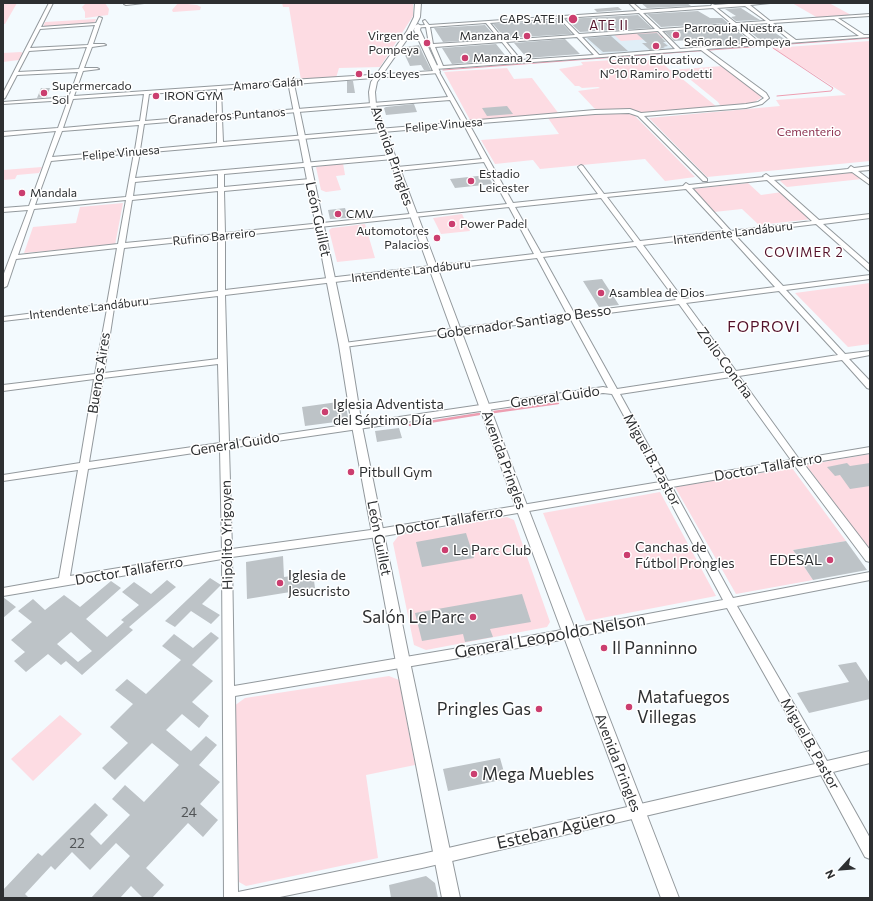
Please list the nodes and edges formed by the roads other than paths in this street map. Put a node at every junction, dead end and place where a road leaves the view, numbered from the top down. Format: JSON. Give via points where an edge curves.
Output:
{"nodes":[{"id":1,"x":51,"y":3,"type":"edge"},
{"id":2,"x":142,"y":3,"type":"edge"},
{"id":3,"x":418,"y":3,"type":"edge"},
{"id":4,"x":631,"y":3,"type":"edge"},
{"id":5,"x":709,"y":3,"type":"edge"},
{"id":6,"x":768,"y":3,"type":"edge"},
{"id":7,"x":126,"y":4,"type":"dead end"},
{"id":8,"x":745,"y":4,"type":"edge"},
{"id":9,"x":713,"y":7,"type":"junction"},
{"id":10,"x":640,"y":11,"type":"junction"},
{"id":11,"x":870,"y":15,"type":"edge"},
{"id":12,"x":560,"y":17,"type":"junction"},
{"id":13,"x":100,"y":18,"type":"dead end"},
{"id":14,"x":835,"y":18,"type":"junction"},
{"id":15,"x":426,"y":20,"type":"junction"},
{"id":16,"x":488,"y":22,"type":"junction"},
{"id":17,"x":770,"y":22,"type":"junction"},
{"id":18,"x":98,"y":24,"type":"junction"},
{"id":19,"x":735,"y":24,"type":"junction"},
{"id":20,"x":415,"y":27,"type":"junction"},
{"id":21,"x":39,"y":28,"type":"junction"},
{"id":22,"x":659,"y":30,"type":"junction"},
{"id":23,"x":578,"y":36,"type":"junction"},
{"id":24,"x":864,"y":36,"type":"junction"},
{"id":25,"x":870,"y":36,"type":"edge"},
{"id":26,"x":870,"y":40,"type":"edge"},
{"id":27,"x":503,"y":41,"type":"junction"},
{"id":28,"x":796,"y":42,"type":"junction"},
{"id":29,"x":760,"y":44,"type":"junction"},
{"id":30,"x":104,"y":45,"type":"dead end"},
{"id":31,"x":90,"y":46,"type":"junction"},
{"id":32,"x":432,"y":46,"type":"junction"},
{"id":33,"x":768,"y":48,"type":"dead end"},
{"id":34,"x":28,"y":50,"type":"junction"},
{"id":35,"x":679,"y":50,"type":"junction"},
{"id":36,"x":705,"y":50,"type":"junction"},
{"id":37,"x":598,"y":56,"type":"junction"},
{"id":38,"x":520,"y":62,"type":"junction"},
{"id":39,"x":97,"y":69,"type":"dead end"},
{"id":40,"x":81,"y":70,"type":"junction"},
{"id":41,"x":436,"y":70,"type":"junction"},
{"id":42,"x":15,"y":74,"type":"junction"},
{"id":43,"x":378,"y":76,"type":"junction"},
{"id":44,"x":291,"y":82,"type":"junction"},
{"id":45,"x":219,"y":87,"type":"junction"},
{"id":46,"x":147,"y":93,"type":"junction"},
{"id":47,"x":3,"y":98,"type":"edge"},
{"id":48,"x":71,"y":98,"type":"junction"},
{"id":49,"x":452,"y":98,"type":"junction"},
{"id":50,"x":3,"y":104,"type":"edge"},
{"id":51,"x":374,"y":105,"type":"junction"},
{"id":52,"x":296,"y":110,"type":"junction"},
{"id":53,"x":219,"y":116,"type":"junction"},
{"id":54,"x":640,"y":116,"type":"junction"},
{"id":55,"x":142,"y":122,"type":"junction"},
{"id":56,"x":465,"y":123,"type":"junction"},
{"id":57,"x":61,"y":128,"type":"junction"},
{"id":58,"x":383,"y":131,"type":"junction"},
{"id":59,"x":3,"y":134,"type":"edge"},
{"id":60,"x":301,"y":137,"type":"junction"},
{"id":61,"x":220,"y":144,"type":"junction"},
{"id":62,"x":137,"y":151,"type":"junction"},
{"id":63,"x":392,"y":157,"type":"junction"},
{"id":64,"x":50,"y":159,"type":"junction"},
{"id":65,"x":486,"y":160,"type":"junction"},
{"id":66,"x":870,"y":162,"type":"edge"},
{"id":67,"x":306,"y":165,"type":"junction"},
{"id":68,"x":847,"y":165,"type":"junction"},
{"id":69,"x":581,"y":167,"type":"dead end"},
{"id":70,"x":870,"y":168,"type":"edge"},
{"id":71,"x":397,"y":169,"type":"junction"},
{"id":72,"x":853,"y":170,"type":"junction"},
{"id":73,"x":221,"y":173,"type":"junction"},
{"id":74,"x":764,"y":173,"type":"junction"},
{"id":75,"x":769,"y":178,"type":"junction"},
{"id":76,"x":133,"y":180,"type":"junction"},
{"id":77,"x":705,"y":180,"type":"junction"},
{"id":78,"x":310,"y":181,"type":"junction"},
{"id":79,"x":683,"y":182,"type":"junction"},
{"id":80,"x":870,"y":183,"type":"edge"},
{"id":81,"x":688,"y":187,"type":"junction"},
{"id":82,"x":222,"y":189,"type":"junction"},
{"id":83,"x":601,"y":193,"type":"junction"},
{"id":84,"x":130,"y":198,"type":"junction"},
{"id":85,"x":509,"y":203,"type":"junction"},
{"id":86,"x":33,"y":207,"type":"junction"},
{"id":87,"x":3,"y":210,"type":"edge"},
{"id":88,"x":414,"y":216,"type":"junction"},
{"id":89,"x":870,"y":216,"type":"edge"},
{"id":90,"x":819,"y":223,"type":"junction"},
{"id":91,"x":319,"y":226,"type":"junction"},
{"id":92,"x":730,"y":233,"type":"junction"},
{"id":93,"x":222,"y":236,"type":"junction"},
{"id":94,"x":639,"y":244,"type":"junction"},
{"id":95,"x":121,"y":246,"type":"junction"},
{"id":96,"x":539,"y":256,"type":"junction"},
{"id":97,"x":14,"y":257,"type":"junction"},
{"id":98,"x":433,"y":268,"type":"junction"},
{"id":99,"x":870,"y":269,"type":"edge"},
{"id":100,"x":870,"y":277,"type":"edge"},
{"id":101,"x":330,"y":280,"type":"junction"},
{"id":102,"x":3,"y":286,"type":"edge"},
{"id":103,"x":780,"y":288,"type":"junction"},
{"id":104,"x":222,"y":293,"type":"junction"},
{"id":105,"x":681,"y":301,"type":"junction"},
{"id":106,"x":110,"y":306,"type":"junction"},
{"id":107,"x":571,"y":316,"type":"junction"},
{"id":108,"x":3,"y":318,"type":"edge"},
{"id":109,"x":456,"y":331,"type":"junction"},
{"id":110,"x":344,"y":345,"type":"junction"},
{"id":111,"x":870,"y":353,"type":"edge"},
{"id":112,"x":843,"y":357,"type":"junction"},
{"id":113,"x":222,"y":361,"type":"junction"},
{"id":114,"x":734,"y":374,"type":"junction"},
{"id":115,"x":99,"y":376,"type":"junction"},
{"id":116,"x":870,"y":386,"type":"edge"},
{"id":117,"x":3,"y":388,"type":"edge"},
{"id":118,"x":614,"y":392,"type":"junction"},
{"id":119,"x":484,"y":407,"type":"junction"},
{"id":120,"x":357,"y":426,"type":"junction"},
{"id":121,"x":226,"y":446,"type":"junction"},
{"id":122,"x":870,"y":450,"type":"edge"},
{"id":123,"x":797,"y":462,"type":"junction"},
{"id":124,"x":84,"y":467,"type":"junction"},
{"id":125,"x":3,"y":478,"type":"edge"},
{"id":126,"x":666,"y":485,"type":"junction"},
{"id":127,"x":522,"y":508,"type":"junction"},
{"id":128,"x":378,"y":533,"type":"junction"},
{"id":129,"x":227,"y":554,"type":"junction"},
{"id":130,"x":870,"y":558,"type":"edge"},
{"id":131,"x":870,"y":576,"type":"edge"},
{"id":132,"x":64,"y":582,"type":"junction"},
{"id":133,"x":3,"y":592,"type":"edge"},
{"id":134,"x":730,"y":603,"type":"junction"},
{"id":135,"x":570,"y":633,"type":"junction"},
{"id":136,"x":403,"y":663,"type":"junction"},
{"id":137,"x":229,"y":692,"type":"junction"},
{"id":138,"x":870,"y":757,"type":"edge"},
{"id":139,"x":824,"y":768,"type":"junction"},
{"id":140,"x":636,"y":811,"type":"junction"},
{"id":141,"x":870,"y":852,"type":"edge"},
{"id":142,"x":443,"y":856,"type":"junction"},
{"id":143,"x":231,"y":898,"type":"edge"},
{"id":144,"x":241,"y":898,"type":"edge"},
{"id":145,"x":451,"y":898,"type":"edge"},
{"id":146,"x":670,"y":898,"type":"edge"}],
"edges":[{"from":1,"to":21,"type":"street"},
{"from":2,"to":7,"type":"street"},
{"from":3,"to":20,"type":"main road"},
{"from":4,"to":10,"type":"street"},
{"from":5,"to":9,"type":"street"},
{"from":6,"to":8,"type":"street"},
{"from":8,"to":9,"type":"street"},
{"from":8,"to":17,"type":"street"},
{"from":9,"to":10,"type":"street"},
{"from":9,"to":19,"type":"street"},
{"from":10,"to":12,"type":"street"},
{"from":10,"to":22,"type":"street"},
{"from":11,"to":14,"type":"street"},
{"from":12,"to":16,"type":"street"},
{"from":12,"to":23,"type":"street"},
{"from":13,"to":18,"type":"street"},
{"from":14,"to":17,"type":"street"},
{"from":14,"to":24,"type":"street"},
{"from":15,"to":16,"type":"street"},
{"from":15,"to":20,"type":"main road"},
{"from":15,"to":32,"type":"street"},
{"from":16,"to":27,"type":"street"},
{"from":17,"to":19,"type":"street"},
{"from":17,"to":28,"type":"street"},
{"from":18,"to":21,"type":"street"},
{"from":18,"to":31,"type":"street"},
{"from":19,"to":22,"type":"street"},
{"from":19,"to":29,"type":"street"},
{"from":20,"to":41,"type":"street","name":"Miguel B. Pastor"},
{"from":20,"to":43,"type":"main road","name":"Avenida Pringles"},
{"from":21,"to":34,"type":"street"},
{"from":22,"to":23,"type":"street"},
{"from":22,"to":35,"type":"street"},
{"from":23,"to":27,"type":"street"},
{"from":23,"to":37,"type":"street"},
{"from":24,"to":25,"type":"street"},
{"from":24,"to":28,"type":"street"},
{"from":26,"to":33,"type":"street"},
{"from":27,"to":32,"type":"street"},
{"from":27,"to":38,"type":"street"},
{"from":28,"to":29,"type":"street"},
{"from":29,"to":36,"type":"street"},
{"from":30,"to":31,"type":"street"},
{"from":31,"to":34,"type":"street"},
{"from":31,"to":40,"type":"street"},
{"from":32,"to":41,"type":"street","via":[[441,66]]},
{"from":34,"to":42,"type":"street"},
{"from":35,"to":36,"type":"street"},
{"from":35,"to":37,"type":"street"},
{"from":36,"to":54,"type":"street","name":"Felipe Vinuesa","via":[[767,98],[760,103]]},
{"from":37,"to":38,"type":"street"},
{"from":38,"to":41,"type":"street"},
{"from":39,"to":40,"type":"street"},
{"from":40,"to":42,"type":"street"},
{"from":40,"to":48,"type":"street"},
{"from":41,"to":43,"type":"street","name":"Amaro Galán"},
{"from":41,"to":49,"type":"street","name":"Miguel B. Pastor"},
{"from":42,"to":47,"type":"street"},
{"from":43,"to":44,"type":"street","name":"Amaro Galán"},
{"from":43,"to":51,"type":"main road","name":"Avenida Pringles","via":[[373,88]]},
{"from":44,"to":45,"type":"street","name":"Amaro Galán"},
{"from":44,"to":52,"type":"street","name":"León Guillet"},
{"from":45,"to":46,"type":"street","name":"Amaro Galán"},
{"from":45,"to":53,"type":"street"},
{"from":46,"to":48,"type":"street","name":"Amaro Galán"},
{"from":46,"to":55,"type":"street","name":"Buenos Aires"},
{"from":48,"to":50,"type":"street","name":"Amaro Galán"},
{"from":48,"to":57,"type":"street"},
{"from":49,"to":51,"type":"street","name":"Granaderos Puntanos"},
{"from":49,"to":56,"type":"street","name":"Miguel B. Pastor"},
{"from":51,"to":52,"type":"street","name":"Granaderos Puntanos"},
{"from":51,"to":58,"type":"main road","name":"Avenida Pringles"},
{"from":52,"to":53,"type":"street","name":"Granaderos Puntanos"},
{"from":52,"to":60,"type":"street","name":"León Guillet"},
{"from":53,"to":55,"type":"street","name":"Granaderos Puntanos"},
{"from":53,"to":61,"type":"street"},
{"from":54,"to":56,"type":"street","name":"Felipe Vinuesa","via":[[630,111],[622,111]]},
{"from":54,"to":77,"type":"street"},
{"from":55,"to":57,"type":"street","name":"Granaderos Puntanos"},
{"from":55,"to":62,"type":"street","name":"Buenos Aires"},
{"from":56,"to":58,"type":"street","name":"Felipe Vinuesa"},
{"from":56,"to":65,"type":"street","name":"Miguel B. Pastor"},
{"from":57,"to":59,"type":"street","name":"Granaderos Puntanos"},
{"from":57,"to":64,"type":"street"},
{"from":58,"to":60,"type":"street","name":"Felipe Vinuesa"},
{"from":58,"to":63,"type":"main road","name":"Avenida Pringles"},
{"from":60,"to":61,"type":"street","name":"Felipe Vinuesa"},
{"from":60,"to":67,"type":"street","name":"León Guillet"},
{"from":61,"to":62,"type":"street","name":"Felipe Vinuesa"},
{"from":62,"to":64,"type":"street","name":"Felipe Vinuesa"},
{"from":62,"to":76,"type":"street","name":"Buenos Aires"},
{"from":63,"to":67,"type":"street"},
{"from":63,"to":71,"type":"main road","name":"Avenida Pringles"},
{"from":64,"to":86,"type":"street"},
{"from":65,"to":71,"type":"street"},
{"from":65,"to":85,"type":"street","name":"Miguel B. Pastor"},
{"from":66,"to":68,"type":"street","name":"Rufino Barreiro"},
{"from":67,"to":73,"type":"street"},
{"from":67,"to":78,"type":"street","name":"León Guillet"},
{"from":68,"to":72,"type":"street"},
{"from":68,"to":74,"type":"street","name":"Rufino Barreiro"},
{"from":69,"to":83,"type":"street","name":"Zoilo Concha"},
{"from":70,"to":72,"type":"street","name":"Rufino Barreiro"},
{"from":71,"to":88,"type":"main road","name":"Avenida Pringles"},
{"from":72,"to":75,"type":"street","name":"Rufino Barreiro"},
{"from":72,"to":80,"type":"street"},
{"from":73,"to":76,"type":"street"},
{"from":73,"to":82,"type":"street","name":"Hipólito Yrigoyen"},
{"from":74,"to":75,"type":"street"},
{"from":74,"to":77,"type":"street","name":"Rufino Barreiro"},
{"from":75,"to":81,"type":"street","name":"Rufino Barreiro"},
{"from":75,"to":90,"type":"street"},
{"from":76,"to":84,"type":"street","name":"Buenos Aires"},
{"from":77,"to":79,"type":"street","name":"Rufino Barreiro"},
{"from":78,"to":82,"type":"street"},
{"from":78,"to":91,"type":"street","name":"León Guillet"},
{"from":79,"to":81,"type":"street"},
{"from":79,"to":83,"type":"street","name":"Rufino Barreiro"},
{"from":81,"to":83,"type":"street","name":"Rufino Barreiro"},
{"from":81,"to":92,"type":"street"},
{"from":82,"to":84,"type":"street"},
{"from":82,"to":93,"type":"street","name":"Hipólito Yrigoyen"},
{"from":83,"to":85,"type":"street","name":"Rufino Barreiro"},
{"from":83,"to":94,"type":"street","name":"Zoilo Concha"},
{"from":84,"to":86,"type":"street"},
{"from":84,"to":95,"type":"street","name":"Buenos Aires"},
{"from":85,"to":88,"type":"street","name":"Rufino Barreiro"},
{"from":85,"to":96,"type":"street","name":"Miguel B. Pastor"},
{"from":86,"to":87,"type":"street"},
{"from":86,"to":97,"type":"street"},
{"from":88,"to":91,"type":"street","name":"Rufino Barreiro"},
{"from":88,"to":98,"type":"main road","name":"Avenida Pringles"},
{"from":89,"to":90,"type":"street","name":"Intendente Landáburu"},
{"from":90,"to":92,"type":"street","name":"Intendente Landáburu"},
{"from":90,"to":99,"type":"street"},
{"from":91,"to":93,"type":"street","name":"Rufino Barreiro"},
{"from":91,"to":101,"type":"street","name":"León Guillet"},
{"from":92,"to":94,"type":"street","name":"Intendente Landáburu"},
{"from":92,"to":103,"type":"street"},
{"from":93,"to":95,"type":"street","name":"Rufino Barreiro"},
{"from":93,"to":104,"type":"street","name":"Hipólito Yrigoyen"},
{"from":94,"to":96,"type":"street","name":"Intendente Landáburu"},
{"from":94,"to":105,"type":"street","name":"Zoilo Concha"},
{"from":95,"to":97,"type":"street","name":"Rufino Barreiro"},
{"from":95,"to":106,"type":"street","name":"Buenos Aires"},
{"from":96,"to":98,"type":"street","name":"Intendente Landáburu"},
{"from":96,"to":107,"type":"street","name":"Miguel B. Pastor"},
{"from":97,"to":102,"type":"street"},
{"from":98,"to":101,"type":"street","name":"Intendente Landáburu"},
{"from":98,"to":109,"type":"main road","name":"Avenida Pringles"},
{"from":100,"to":103,"type":"street","name":"Gobernador Santiago Besso"},
{"from":101,"to":104,"type":"street","name":"Intendente Landáburu"},
{"from":101,"to":110,"type":"street","name":"León Guillet"},
{"from":103,"to":105,"type":"street","name":"Gobernador Santiago Besso"},
{"from":103,"to":112,"type":"street"},
{"from":104,"to":106,"type":"street","name":"Intendente Landáburu"},
{"from":104,"to":113,"type":"street","name":"Hipólito Yrigoyen"},
{"from":105,"to":107,"type":"street","name":"Gobernador Santiago Besso"},
{"from":105,"to":114,"type":"street","name":"Zoilo Concha"},
{"from":106,"to":108,"type":"street","name":"Intendente Landáburu"},
{"from":106,"to":115,"type":"street","name":"Buenos Aires"},
{"from":107,"to":109,"type":"street","name":"Gobernador Santiago Besso"},
{"from":107,"to":118,"type":"street","name":"Miguel B. Pastor"},
{"from":109,"to":110,"type":"street","name":"Gobernador Santiago Besso"},
{"from":109,"to":119,"type":"main road","name":"Avenida Pringles"},
{"from":110,"to":120,"type":"street","name":"León Guillet"},
{"from":111,"to":112,"type":"street","name":"General Guido"},
{"from":112,"to":114,"type":"street","name":"General Guido"},
{"from":112,"to":116,"type":"street"},
{"from":113,"to":115,"type":"street"},
{"from":113,"to":121,"type":"street","name":"Hipólito Yrigoyen"},
{"from":114,"to":118,"type":"street","name":"General Guido"},
{"from":114,"to":123,"type":"street","name":"Zoilo Concha"},
{"from":115,"to":117,"type":"street"},
{"from":115,"to":124,"type":"street","name":"Buenos Aires"},
{"from":118,"to":119,"type":"street","name":"General Guido","via":[[603,390]]},
{"from":118,"to":126,"type":"street","name":"Miguel B. Pastor"},
{"from":119,"to":120,"type":"street","name":"General Guido"},
{"from":119,"to":127,"type":"main road","name":"Avenida Pringles"},
{"from":120,"to":121,"type":"street","name":"General Guido"},
{"from":120,"to":128,"type":"street","name":"León Guillet"},
{"from":121,"to":124,"type":"street","name":"General Guido"},
{"from":121,"to":129,"type":"street","name":"Hipólito Yrigoyen"},
{"from":122,"to":123,"type":"street","name":"Doctor Tallaferro"},
{"from":123,"to":126,"type":"street","name":"Doctor Tallaferro"},
{"from":123,"to":130,"type":"street","name":"Zoilo Concha"},
{"from":124,"to":125,"type":"street","name":"General Guido"},
{"from":124,"to":132,"type":"street","name":"Buenos Aires"},
{"from":126,"to":127,"type":"street","name":"Doctor Tallaferro"},
{"from":126,"to":134,"type":"street","name":"Miguel B. Pastor"},
{"from":127,"to":128,"type":"street","name":"Doctor Tallaferro"},
{"from":127,"to":135,"type":"main road","name":"Avenida Pringles"},
{"from":128,"to":129,"type":"street","name":"Doctor Tallaferro"},
{"from":128,"to":136,"type":"street","name":"León Guillet"},
{"from":129,"to":132,"type":"street","name":"Doctor Tallaferro"},
{"from":129,"to":137,"type":"street","name":"Hipólito Yrigoyen"},
{"from":131,"to":134,"type":"street","name":"General Leopoldo Nelson"},
{"from":132,"to":133,"type":"street","name":"Doctor Tallaferro"},
{"from":134,"to":135,"type":"street","name":"General Leopoldo Nelson"},
{"from":134,"to":139,"type":"street","name":"Miguel B. Pastor"},
{"from":135,"to":136,"type":"street","name":"General Leopoldo Nelson"},
{"from":135,"to":140,"type":"main road","name":"Avenida Pringles"},
{"from":136,"to":137,"type":"street","name":"General Leopoldo Nelson"},
{"from":136,"to":142,"type":"street","name":"León Guillet"},
{"from":137,"to":143,"type":"street","name":"Hipólito Yrigoyen"},
{"from":138,"to":139,"type":"street","name":"Esteban Agüero"},
{"from":139,"to":140,"type":"street","name":"Esteban Agüero"},
{"from":139,"to":141,"type":"street","name":"Miguel B. Pastor"},
{"from":140,"to":142,"type":"street","name":"Esteban Agüero"},
{"from":140,"to":146,"type":"main road","name":"Avenida Pringles"},
{"from":142,"to":144,"type":"street","name":"Esteban Agüero"},
{"from":142,"to":145,"type":"street","name":"León Guillet"}]}
